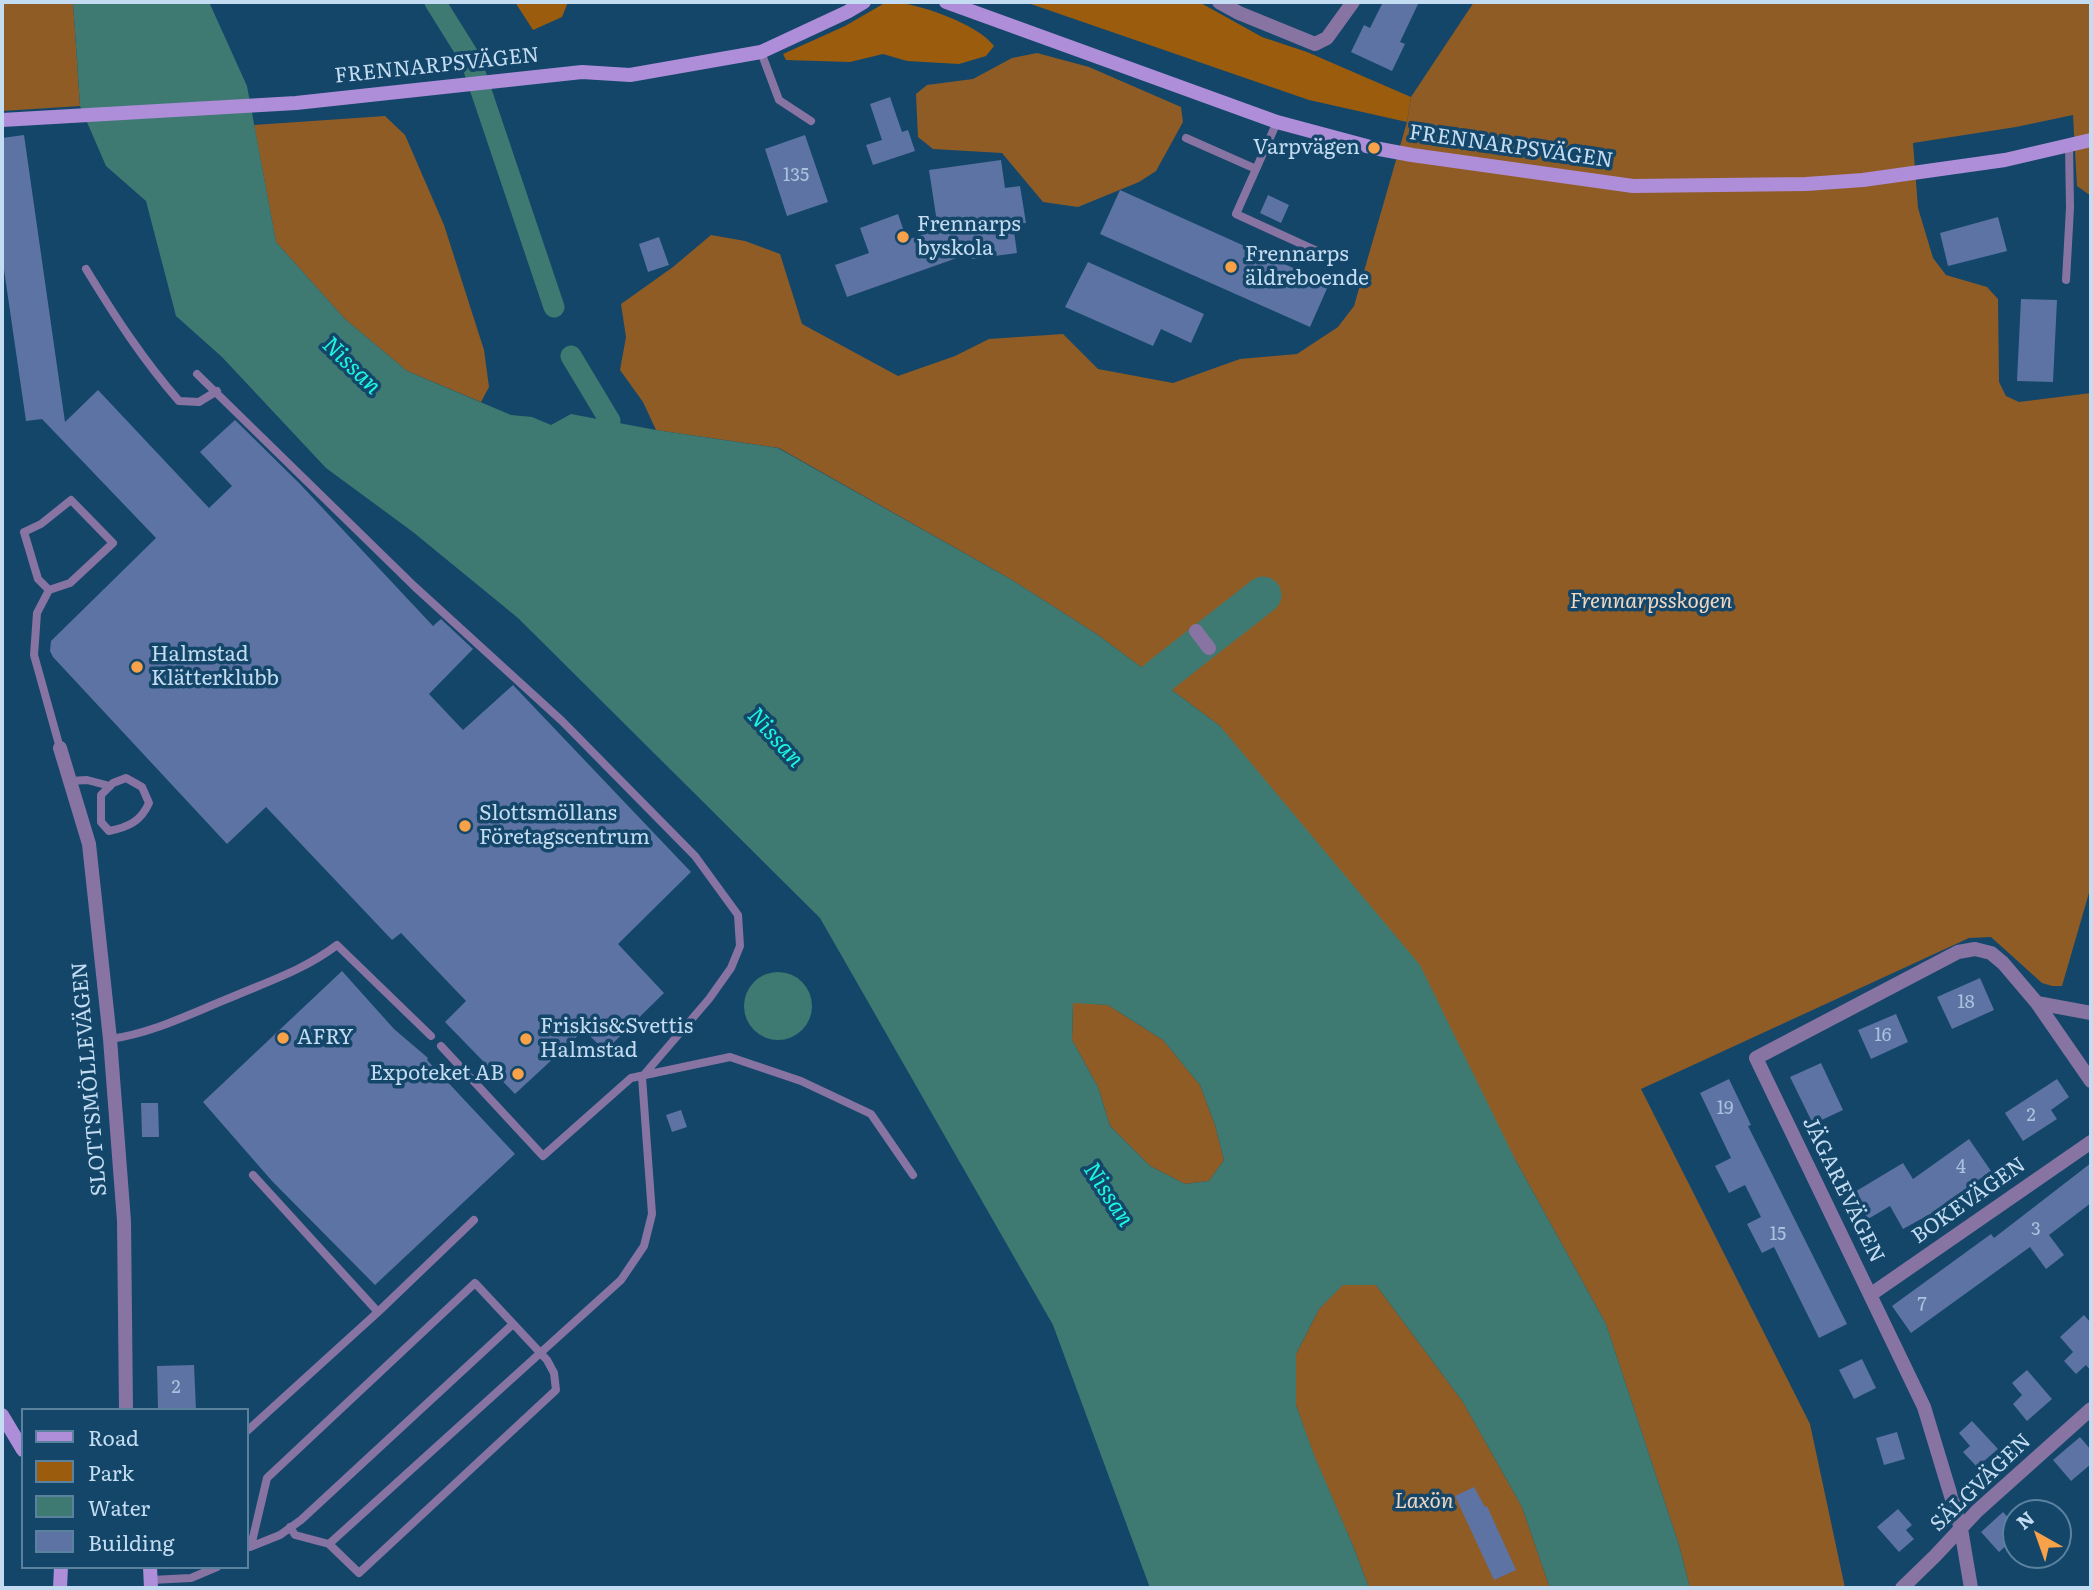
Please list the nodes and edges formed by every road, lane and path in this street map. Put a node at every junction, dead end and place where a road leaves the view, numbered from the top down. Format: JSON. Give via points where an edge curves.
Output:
{"nodes":[{"id":1,"x":864,"y":2,"type":"edge"},
{"id":2,"x":946,"y":2,"type":"edge"},
{"id":3,"x":1219,"y":2,"type":"edge"},
{"id":4,"x":1353,"y":2,"type":"edge"},
{"id":5,"x":761,"y":52,"type":"junction"},
{"id":6,"x":2,"y":120,"type":"edge"},
{"id":7,"x":811,"y":121,"type":"dead end"},
{"id":8,"x":1277,"y":122,"type":"junction"},
{"id":9,"x":1186,"y":138,"type":"dead end"},
{"id":10,"x":2091,"y":140,"type":"edge"},
{"id":11,"x":2069,"y":145,"type":"junction"},
{"id":12,"x":1256,"y":169,"type":"junction"},
{"id":13,"x":1330,"y":257,"type":"dead end"},
{"id":14,"x":86,"y":269,"type":"dead end"},
{"id":15,"x":2066,"y":280,"type":"dead end"},
{"id":16,"x":197,"y":374,"type":"dead end"},
{"id":17,"x":217,"y":391,"type":"junction"},
{"id":18,"x":48,"y":590,"type":"junction"},
{"id":19,"x":1196,"y":631,"type":"dead end"},
{"id":20,"x":1209,"y":649,"type":"dead end"},
{"id":21,"x":60,"y":748,"type":"joint"},
{"id":22,"x":70,"y":781,"type":"junction"},
{"id":23,"x":110,"y":786,"type":"junction"},
{"id":24,"x":2037,"y":1003,"type":"junction"},
{"id":25,"x":2091,"y":1013,"type":"edge"},
{"id":26,"x":431,"y":1036,"type":"dead end"},
{"id":27,"x":110,"y":1039,"type":"junction"},
{"id":28,"x":441,"y":1046,"type":"dead end"},
{"id":29,"x":642,"y":1077,"type":"junction"},
{"id":30,"x":2091,"y":1082,"type":"edge"},
{"id":31,"x":2091,"y":1142,"type":"edge"},
{"id":32,"x":254,"y":1175,"type":"dead end"},
{"id":33,"x":913,"y":1175,"type":"dead end"},
{"id":34,"x":474,"y":1220,"type":"dead end"},
{"id":35,"x":1870,"y":1295,"type":"junction"},
{"id":36,"x":378,"y":1312,"type":"junction"},
{"id":37,"x":513,"y":1324,"type":"junction"},
{"id":38,"x":540,"y":1353,"type":"junction"},
{"id":39,"x":126,"y":1408,"type":"edge"},
{"id":40,"x":2091,"y":1409,"type":"edge"},
{"id":41,"x":2,"y":1415,"type":"edge"},
{"id":42,"x":248,"y":1430,"type":"edge"},
{"id":43,"x":21,"y":1447,"type":"edge"},
{"id":44,"x":290,"y":1527,"type":"junction"},
{"id":45,"x":1961,"y":1529,"type":"junction"},
{"id":46,"x":329,"y":1544,"type":"junction"},
{"id":47,"x":249,"y":1548,"type":"edge"},
{"id":48,"x":61,"y":1569,"type":"edge"},
{"id":49,"x":212,"y":1569,"type":"edge"},
{"id":50,"x":150,"y":1578,"type":"edge"},
{"id":51,"x":60,"y":1588,"type":"edge"},
{"id":52,"x":1902,"y":1588,"type":"edge"},
{"id":53,"x":1971,"y":1588,"type":"edge"}],
"edges":[{"from":1,"to":5,"type":"street","name":"FRENNARPSVÄGEN"},
{"from":2,"to":8,"type":"street","name":"FRENNARPSVÄGEN"},
{"from":3,"to":4,"type":"street","via":[[1315,44],[1327,38]]},
{"from":5,"to":6,"type":"street","name":"FRENNARPSVÄGEN","via":[[631,75],[582,72],[296,103]]},
{"from":5,"to":7,"type":"lane","via":[[779,100]]},
{"from":8,"to":11,"type":"street","name":"FRENNARPSVÄGEN","via":[[1412,155],[1633,186],[1863,180],[2005,160]]},
{"from":8,"to":12,"type":"lane"},
{"from":9,"to":12,"type":"lane"},
{"from":10,"to":11,"type":"street","name":"FRENNARPSVÄGEN"},
{"from":11,"to":15,"type":"lane"},
{"from":12,"to":13,"type":"lane","via":[[1236,214]]},
{"from":14,"to":17,"type":"lane","via":[[138,350],[179,401],[199,402]]},
{"from":16,"to":17,"type":"lane"},
{"from":17,"to":29,"type":"lane","via":[[414,586],[562,721],[695,856],[738,915],[740,946],[731,968]]},
{"from":18,"to":18,"type":"lane","via":[[38,579],[24,532],[71,500],[113,543],[70,583]]},
{"from":18,"to":21,"type":"lane","via":[[37,613],[34,655]]},
{"from":19,"to":20,"type":"street"},
{"from":21,"to":22,"type":"street","name":"SLOTTSMÖLLEVÄGEN"},
{"from":22,"to":23,"type":"lane"},
{"from":22,"to":27,"type":"street","name":"SLOTTSMÖLLEVÄGEN","via":[[89,844]]},
{"from":23,"to":23,"type":"lane","via":[[101,795],[100,811],[101,822],[109,831],[143,816],[149,803],[142,788],[126,778]]},
{"from":24,"to":25,"type":"street"},
{"from":24,"to":30,"type":"street"},
{"from":24,"to":35,"type":"street","name":"JÄGAREVÄGEN","via":[[1991,953],[1975,949],[1958,952],[1756,1058]]},
{"from":26,"to":27,"type":"lane","via":[[337,945],[314,962],[160,1027]]},
{"from":27,"to":39,"type":"street","name":"SLOTTSMÖLLEVÄGEN","via":[[124,1222]]},
{"from":28,"to":29,"type":"lane","via":[[543,1156],[631,1078]]},
{"from":29,"to":33,"type":"lane","via":[[730,1057],[801,1081],[871,1114]]},
{"from":29,"to":38,"type":"lane","via":[[652,1214],[644,1246],[621,1280]]},
{"from":31,"to":35,"type":"street","name":"BOKEVÄGEN"},
{"from":32,"to":36,"type":"lane"},
{"from":34,"to":36,"type":"lane"},
{"from":35,"to":45,"type":"street","name":"JÄGAREVÄGEN","via":[[1924,1407]]},
{"from":36,"to":42,"type":"lane"},
{"from":37,"to":38,"type":"lane"},
{"from":37,"to":44,"type":"lane"},
{"from":37,"to":47,"type":"lane","via":[[475,1283],[267,1478]]},
{"from":38,"to":46,"type":"lane"},
{"from":38,"to":46,"type":"lane","via":[[554,1373],[556,1390],[359,1573]]},
{"from":40,"to":45,"type":"street","name":"SÄLGVÄGEN"},
{"from":41,"to":43,"type":"street"},
{"from":44,"to":46,"type":"lane","via":[[295,1535]]},
{"from":44,"to":47,"type":"lane"},
{"from":45,"to":52,"type":"street","name":"SÄLGVÄGEN"},
{"from":45,"to":53,"type":"street","name":"JÄGAREVÄGEN"},
{"from":48,"to":51,"type":"street"},
{"from":49,"to":50,"type":"lane","via":[[191,1578]]}]}
